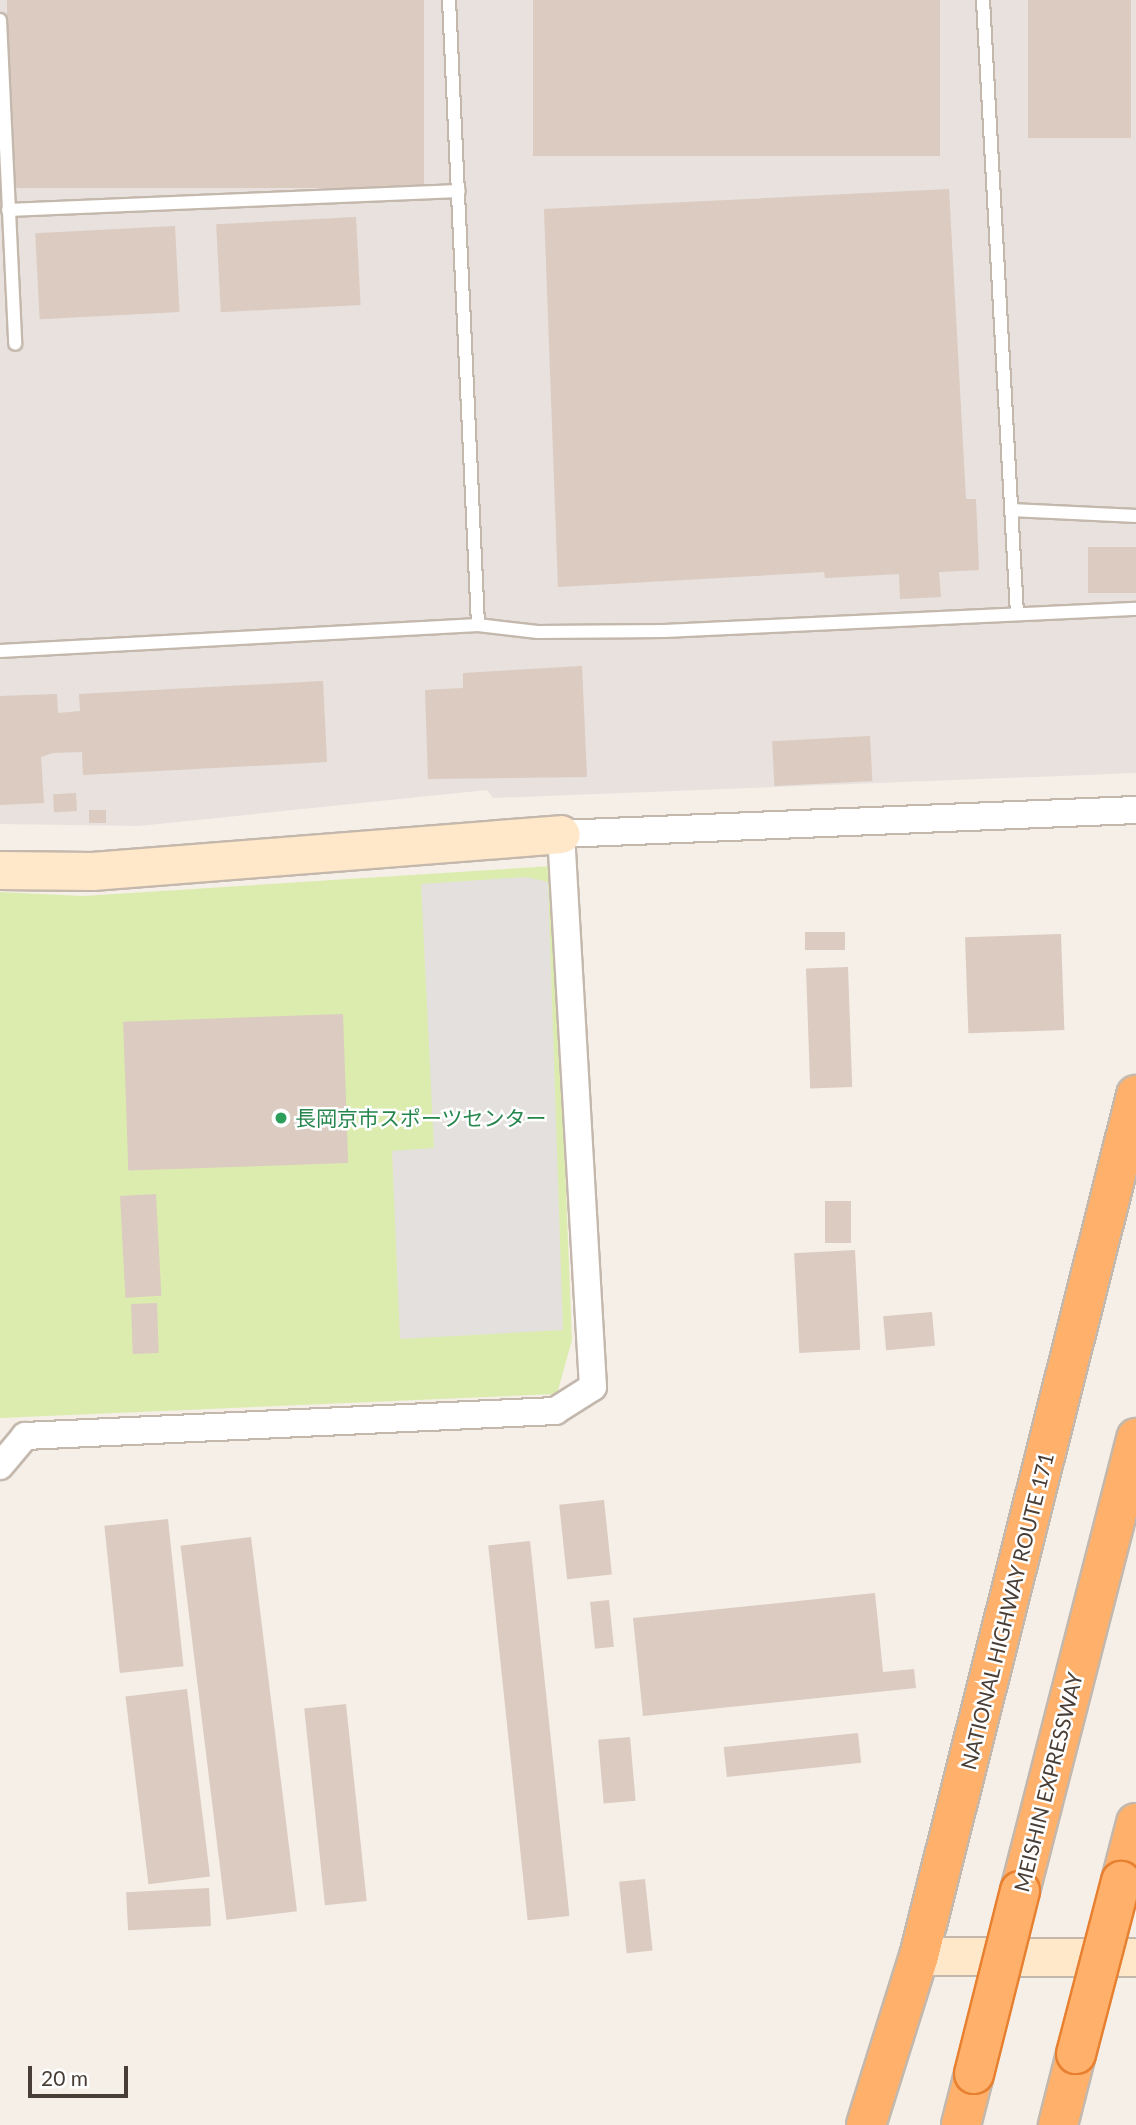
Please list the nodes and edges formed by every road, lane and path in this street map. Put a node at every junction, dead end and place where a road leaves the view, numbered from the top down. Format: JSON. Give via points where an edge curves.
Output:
{"nodes":[{"id":1,"x":449,"y":0,"type":"edge"},
{"id":2,"x":983,"y":0,"type":"edge"},
{"id":3,"x":0,"y":20,"type":"edge"},
{"id":4,"x":459,"y":191,"type":"junction"},
{"id":5,"x":8,"y":211,"type":"junction"},
{"id":6,"x":15,"y":344,"type":"dead end"},
{"id":7,"x":1012,"y":510,"type":"junction"},
{"id":8,"x":1136,"y":516,"type":"edge"},
{"id":9,"x":1136,"y":609,"type":"edge"},
{"id":10,"x":1017,"y":614,"type":"junction"},
{"id":11,"x":478,"y":625,"type":"junction"},
{"id":12,"x":0,"y":651,"type":"edge"},
{"id":13,"x":1136,"y":810,"type":"edge"},
{"id":14,"x":561,"y":834,"type":"junction"},
{"id":15,"x":0,"y":870,"type":"edge"},
{"id":16,"x":1136,"y":1095,"type":"edge"},
{"id":17,"x":1136,"y":1438,"type":"edge"},
{"id":18,"x":0,"y":1466,"type":"edge"},
{"id":19,"x":1136,"y":1823,"type":"edge"},
{"id":20,"x":919,"y":1956,"type":"junction"},
{"id":21,"x":1136,"y":1957,"type":"edge"},
{"id":22,"x":866,"y":2125,"type":"edge"},
{"id":23,"x":961,"y":2125,"type":"edge"},
{"id":24,"x":1058,"y":2125,"type":"edge"}],
"edges":[{"from":1,"to":4,"type":"lane"},
{"from":2,"to":7,"type":"lane"},
{"from":3,"to":5,"type":"lane"},
{"from":4,"to":5,"type":"lane"},
{"from":4,"to":11,"type":"lane"},
{"from":5,"to":6,"type":"lane"},
{"from":7,"to":8,"type":"lane"},
{"from":7,"to":10,"type":"lane"},
{"from":9,"to":10,"type":"lane"},
{"from":10,"to":11,"type":"lane","via":[[664,631],[538,632]]},
{"from":11,"to":12,"type":"lane"},
{"from":13,"to":14,"type":"street"},
{"from":14,"to":15,"type":"street","via":[[92,871]]},
{"from":14,"to":18,"type":"street","via":[[593,1387],[555,1410],[24,1436]]},
{"from":16,"to":20,"type":"highway","name":"NATIONAL HIGHWAY ROUTE 171"},
{"from":17,"to":23,"type":"highway","name":"MEISHIN EXPRESSWAY","bridge":true},
{"from":19,"to":24,"type":"highway","bridge":true},
{"from":20,"to":21,"type":"street"},
{"from":20,"to":22,"type":"highway","name":"NATIONAL HIGHWAY ROUTE 171"}]}
